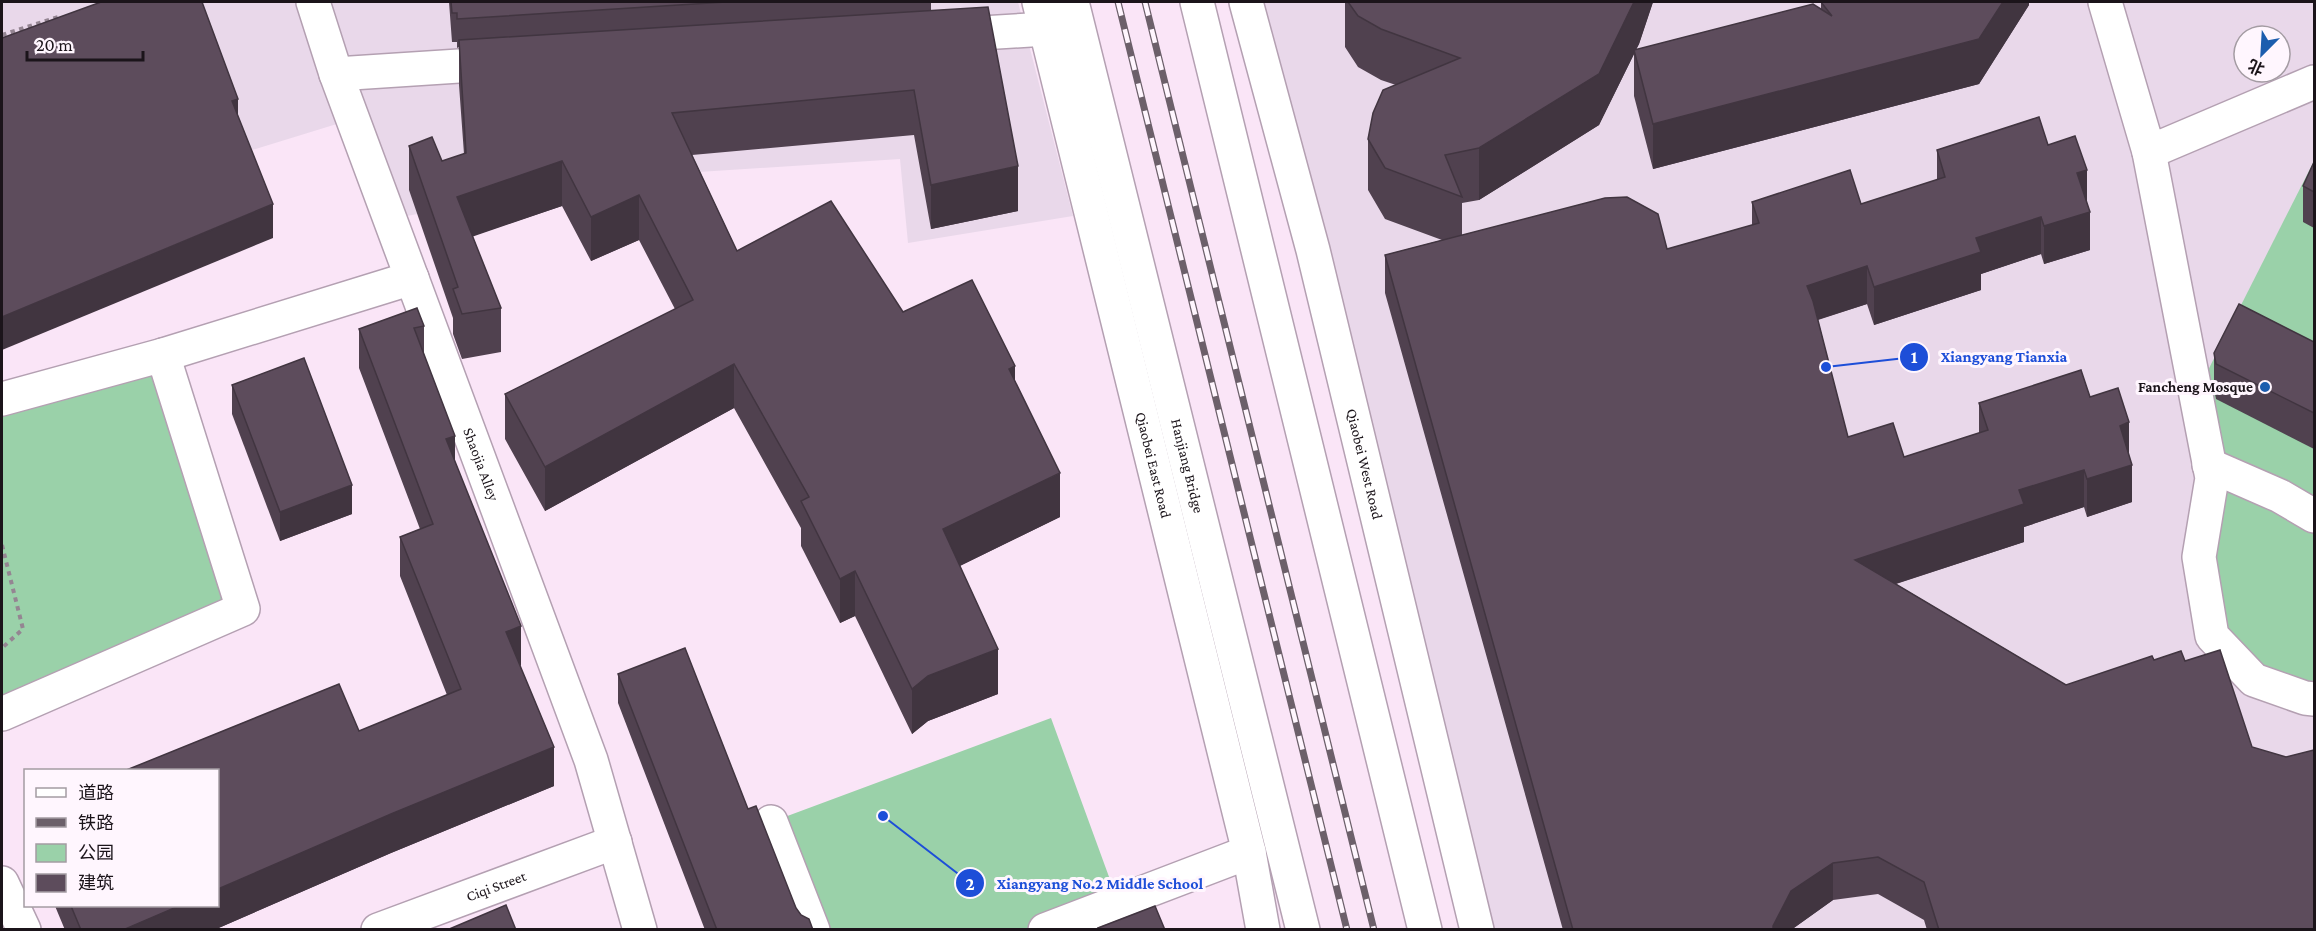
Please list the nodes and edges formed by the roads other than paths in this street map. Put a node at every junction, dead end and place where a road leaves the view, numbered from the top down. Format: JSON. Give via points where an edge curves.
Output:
{"nodes":[{"id":1,"x":313,"y":2,"type":"edge"},
{"id":2,"x":1072,"y":2,"type":"edge"},
{"id":3,"x":1197,"y":2,"type":"edge"},
{"id":4,"x":1246,"y":2,"type":"edge"},
{"id":5,"x":2105,"y":2,"type":"edge"},
{"id":6,"x":1042,"y":15,"type":"edge"},
{"id":7,"x":916,"y":37,"type":"edge"},
{"id":8,"x":537,"y":61,"type":"edge"},
{"id":9,"x":336,"y":74,"type":"junction"},
{"id":10,"x":2314,"y":82,"type":"edge"},
{"id":11,"x":2149,"y":152,"type":"junction"},
{"id":12,"x":412,"y":278,"type":"junction"},
{"id":13,"x":163,"y":355,"type":"junction"},
{"id":14,"x":2,"y":399,"type":"edge"},
{"id":15,"x":2209,"y":465,"type":"junction"},
{"id":16,"x":2314,"y":516,"type":"edge"},
{"id":17,"x":2314,"y":699,"type":"edge"},
{"id":18,"x":2,"y":714,"type":"edge"},
{"id":19,"x":771,"y":822,"type":"dead end"},
{"id":20,"x":615,"y":843,"type":"junction"},
{"id":21,"x":1248,"y":852,"type":"junction"},
{"id":22,"x":2,"y":883,"type":"edge"},
{"id":23,"x":24,"y":930,"type":"edge"},
{"id":24,"x":378,"y":930,"type":"edge"},
{"id":25,"x":640,"y":930,"type":"edge"},
{"id":26,"x":813,"y":930,"type":"edge"},
{"id":27,"x":1046,"y":930,"type":"edge"},
{"id":28,"x":1263,"y":930,"type":"edge"},
{"id":29,"x":1303,"y":930,"type":"edge"},
{"id":30,"x":1425,"y":930,"type":"edge"},
{"id":31,"x":1477,"y":930,"type":"edge"}],
"edges":[{"from":1,"to":9,"type":"street","name":"Shaojia Alley"},
{"from":2,"to":29,"type":"street","name":"Hanjiang Bridge"},
{"from":3,"to":30,"type":"street"},
{"from":4,"to":31,"type":"street","name":"Qiaobei West Road","via":[[1313,250]]},
{"from":5,"to":11,"type":"street"},
{"from":6,"to":7,"type":"street"},
{"from":6,"to":21,"type":"street","name":"Qiaobei East Road"},
{"from":8,"to":9,"type":"street"},
{"from":9,"to":12,"type":"street","name":"Shaojia Alley"},
{"from":10,"to":11,"type":"street"},
{"from":11,"to":15,"type":"street"},
{"from":12,"to":13,"type":"street"},
{"from":12,"to":20,"type":"street","name":"Shaojia Alley","via":[[591,760]]},
{"from":13,"to":14,"type":"street"},
{"from":13,"to":18,"type":"street","via":[[243,609]]},
{"from":15,"to":16,"type":"street","via":[[2280,496]]},
{"from":15,"to":17,"type":"street","via":[[2212,478],[2199,557],[2212,636],[2254,680]]},
{"from":19,"to":26,"type":"street"},
{"from":20,"to":24,"type":"street","name":"Ciqi Street"},
{"from":20,"to":25,"type":"street","name":"Shaojia Alley"},
{"from":21,"to":27,"type":"street"},
{"from":21,"to":28,"type":"street","name":"Qiaobei East Road"},
{"from":22,"to":23,"type":"street"}]}
